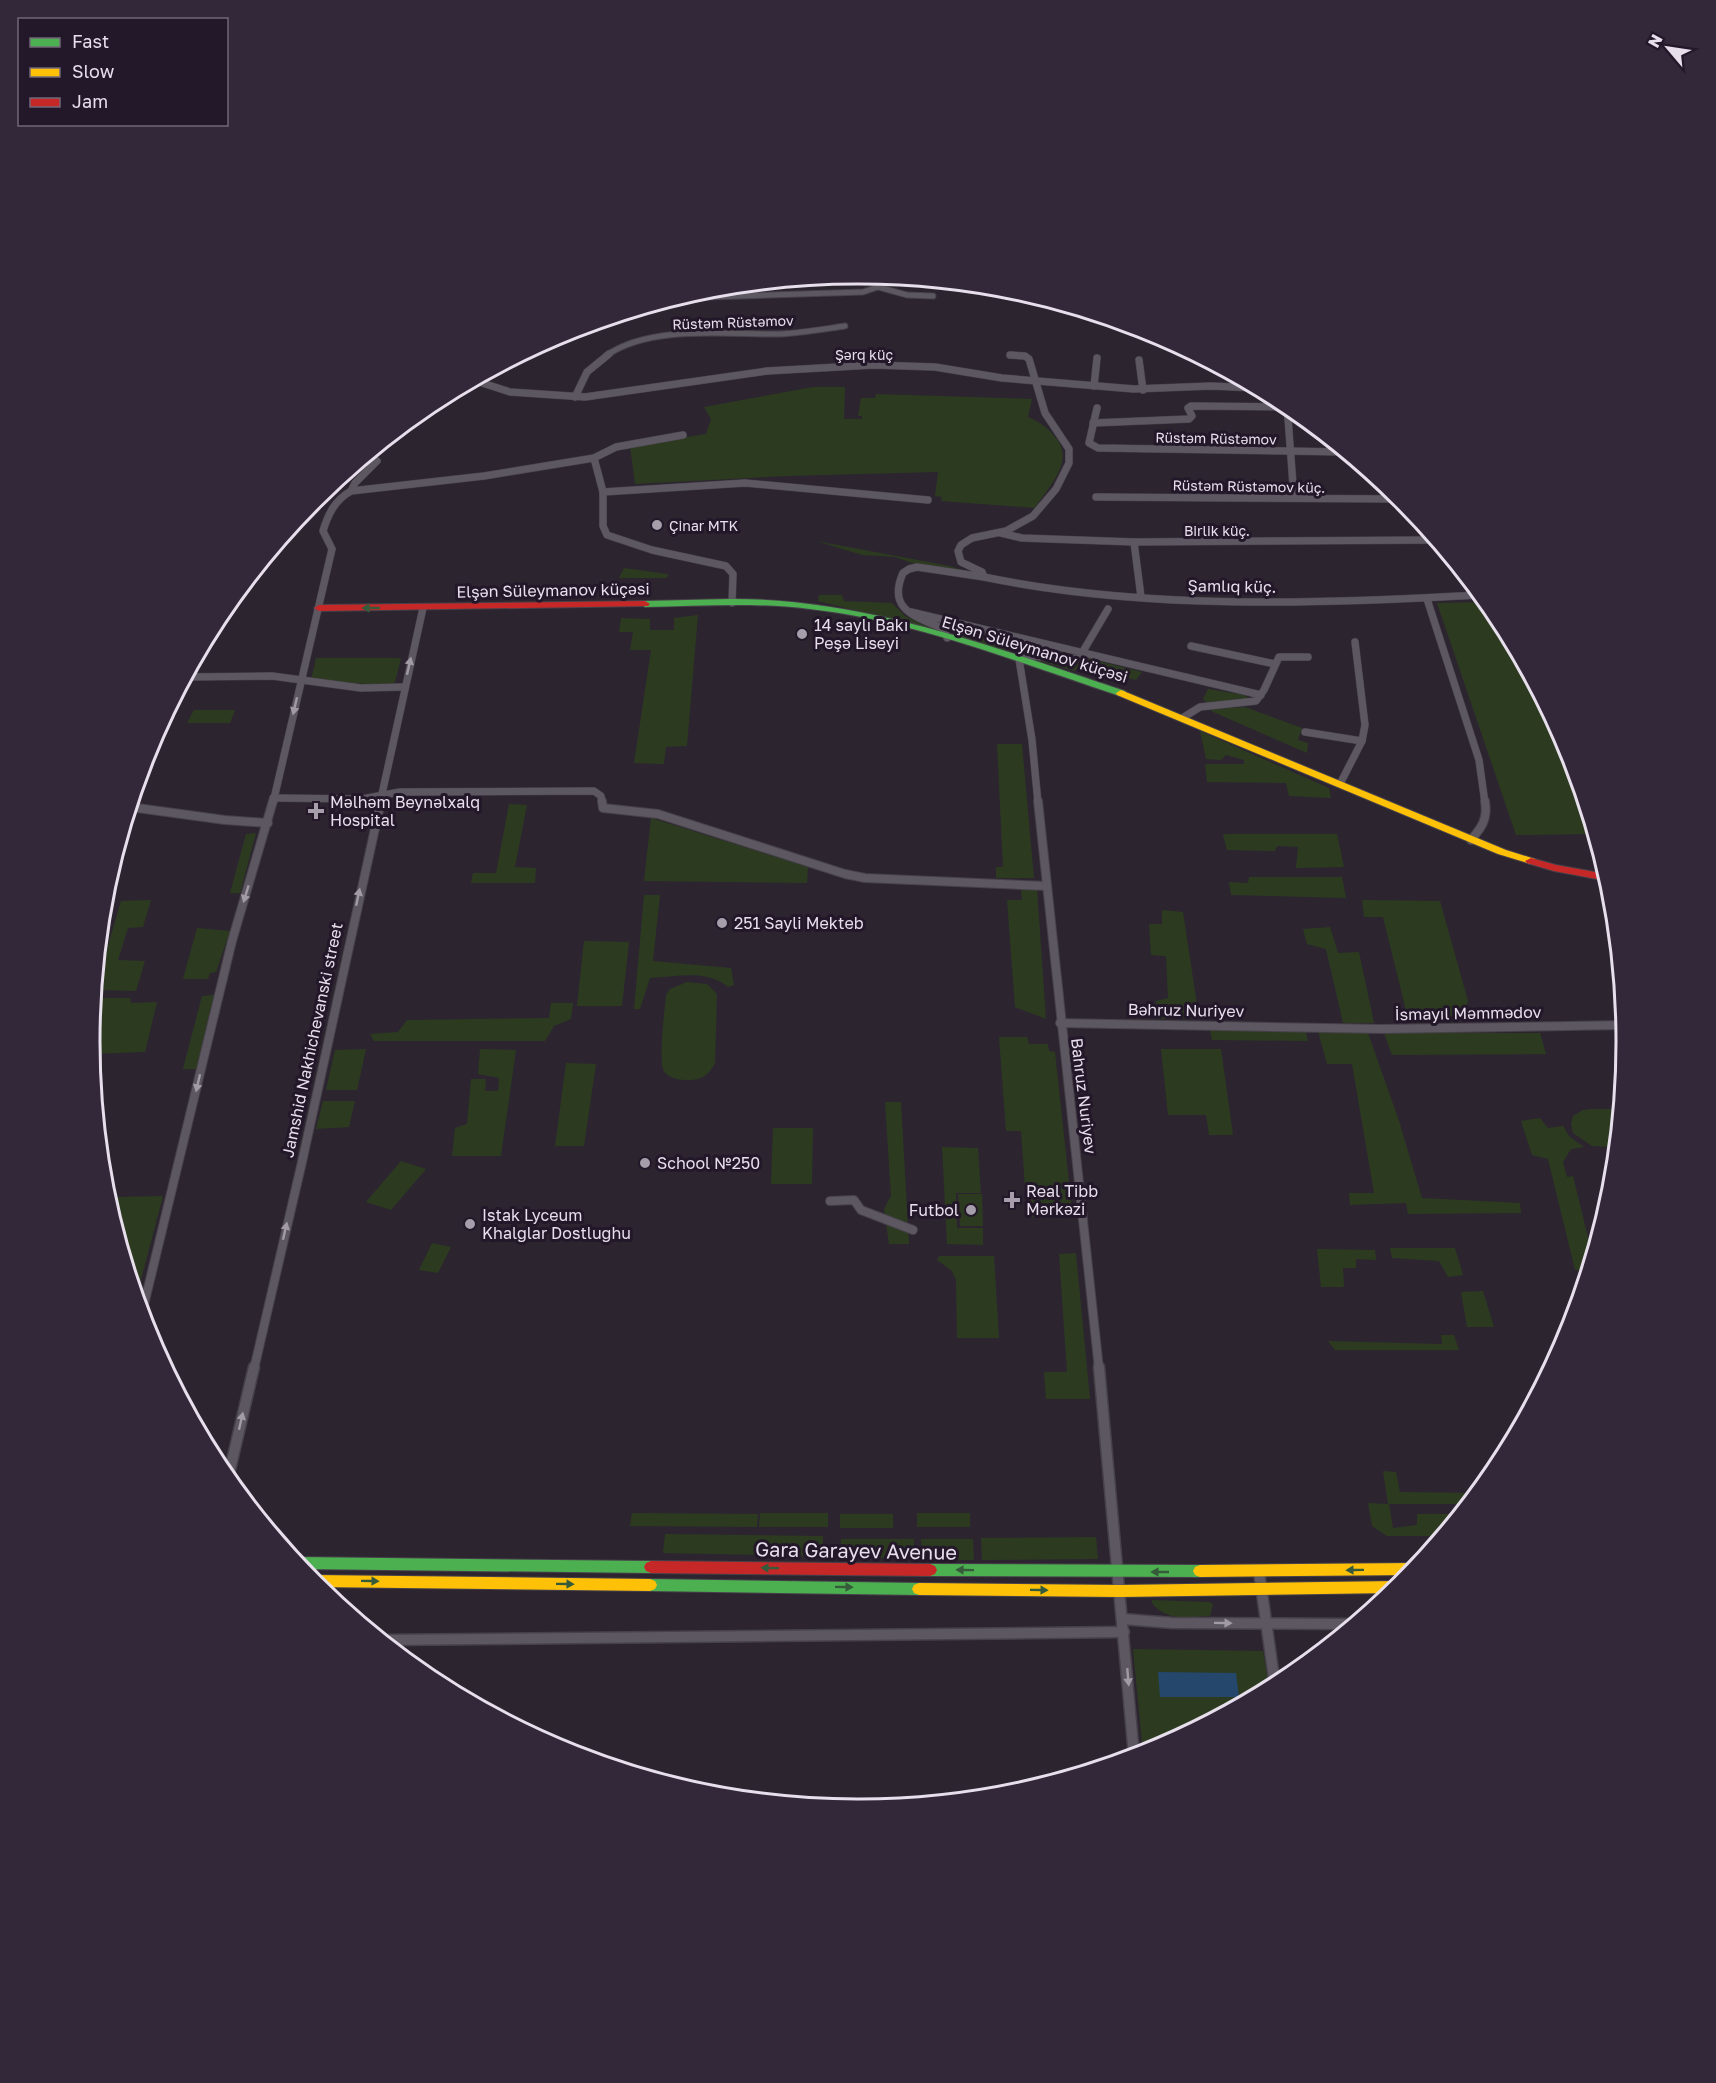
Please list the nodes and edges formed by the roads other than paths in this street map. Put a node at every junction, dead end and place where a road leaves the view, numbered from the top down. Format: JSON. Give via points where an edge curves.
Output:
{"nodes":[{"id":1,"x":933,"y":296,"type":"dead end"},
{"id":2,"x":713,"y":298,"type":"edge"},
{"id":3,"x":845,"y":326,"type":"dead end"},
{"id":4,"x":1010,"y":355,"type":"dead end"},
{"id":5,"x":1097,"y":358,"type":"dead end"},
{"id":6,"x":1139,"y":360,"type":"dead end"},
{"id":7,"x":1034,"y":381,"type":"junction"},
{"id":8,"x":483,"y":383,"type":"edge"},
{"id":9,"x":1094,"y":386,"type":"junction"},
{"id":10,"x":1241,"y":388,"type":"edge"},
{"id":11,"x":1143,"y":390,"type":"junction"},
{"id":12,"x":575,"y":397,"type":"junction"},
{"id":13,"x":1270,"y":406,"type":"edge"},
{"id":14,"x":1097,"y":408,"type":"dead end"},
{"id":15,"x":1289,"y":419,"type":"edge"},
{"id":16,"x":1093,"y":423,"type":"junction"},
{"id":17,"x":683,"y":435,"type":"dead end"},
{"id":18,"x":1292,"y":451,"type":"junction"},
{"id":19,"x":1332,"y":452,"type":"edge"},
{"id":20,"x":594,"y":458,"type":"junction"},
{"id":21,"x":377,"y":461,"type":"dead end"},
{"id":22,"x":351,"y":492,"type":"junction"},
{"id":23,"x":603,"y":492,"type":"junction"},
{"id":24,"x":1096,"y":497,"type":"dead end"},
{"id":25,"x":1294,"y":498,"type":"junction"},
{"id":26,"x":1386,"y":499,"type":"edge"},
{"id":27,"x":928,"y":500,"type":"dead end"},
{"id":28,"x":999,"y":533,"type":"junction"},
{"id":29,"x":1426,"y":540,"type":"edge"},
{"id":30,"x":1134,"y":542,"type":"junction"},
{"id":31,"x":984,"y":576,"type":"junction"},
{"id":32,"x":1470,"y":596,"type":"edge"},
{"id":33,"x":1141,"y":597,"type":"junction"},
{"id":34,"x":1427,"y":598,"type":"junction"},
{"id":35,"x":732,"y":603,"type":"junction"},
{"id":36,"x":319,"y":608,"type":"junction"},
{"id":37,"x":423,"y":608,"type":"junction"},
{"id":38,"x":1108,"y":609,"type":"dead end"},
{"id":39,"x":905,"y":612,"type":"junction"},
{"id":40,"x":946,"y":638,"type":"junction"},
{"id":41,"x":1355,"y":642,"type":"dead end"},
{"id":42,"x":1191,"y":646,"type":"dead end"},
{"id":43,"x":1082,"y":654,"type":"junction"},
{"id":44,"x":1308,"y":657,"type":"dead end"},
{"id":45,"x":1019,"y":659,"type":"junction"},
{"id":46,"x":1275,"y":664,"type":"junction"},
{"id":47,"x":195,"y":676,"type":"edge"},
{"id":48,"x":301,"y":680,"type":"junction"},
{"id":49,"x":404,"y":687,"type":"junction"},
{"id":50,"x":1261,"y":695,"type":"junction"},
{"id":51,"x":1184,"y":717,"type":"junction"},
{"id":52,"x":1305,"y":732,"type":"dead end"},
{"id":53,"x":1362,"y":741,"type":"junction"},
{"id":54,"x":1340,"y":784,"type":"junction"},
{"id":55,"x":380,"y":796,"type":"junction"},
{"id":56,"x":273,"y":798,"type":"junction"},
{"id":57,"x":138,"y":808,"type":"edge"},
{"id":58,"x":268,"y":823,"type":"junction"},
{"id":59,"x":1471,"y":840,"type":"junction"},
{"id":60,"x":1597,"y":876,"type":"edge"},
{"id":61,"x":1047,"y":886,"type":"junction"},
{"id":62,"x":1060,"y":1023,"type":"junction"},
{"id":63,"x":1615,"y":1025,"type":"edge"},
{"id":64,"x":1311,"y":1027,"type":"joint"},
{"id":65,"x":830,"y":1201,"type":"dead end"},
{"id":66,"x":913,"y":1230,"type":"dead end"},
{"id":67,"x":146,"y":1298,"type":"edge"},
{"id":68,"x":231,"y":1466,"type":"edge"},
{"id":69,"x":309,"y":1563,"type":"edge"},
{"id":70,"x":1401,"y":1569,"type":"edge"},
{"id":71,"x":1118,"y":1572,"type":"junction"},
{"id":72,"x":1259,"y":1572,"type":"junction"},
{"id":73,"x":327,"y":1581,"type":"edge"},
{"id":74,"x":1383,"y":1587,"type":"edge"},
{"id":75,"x":1261,"y":1589,"type":"junction"},
{"id":76,"x":1120,"y":1591,"type":"junction"},
{"id":77,"x":1123,"y":1619,"type":"junction"},
{"id":78,"x":1265,"y":1624,"type":"junction"},
{"id":79,"x":1341,"y":1624,"type":"edge"},
{"id":80,"x":1124,"y":1632,"type":"junction"},
{"id":81,"x":394,"y":1640,"type":"edge"},
{"id":82,"x":1273,"y":1675,"type":"edge"},
{"id":83,"x":1133,"y":1747,"type":"edge"}],
"edges":[{"from":1,"to":2,"type":"street","via":[[871,288],[863,292]]},
{"from":3,"to":12,"type":"street","name":"Rüstəm Rüstəmov","via":[[781,334],[691,334],[635,343],[592,365]]},
{"from":4,"to":7,"type":"street","via":[[1029,358]]},
{"from":5,"to":9,"type":"street"},
{"from":6,"to":11,"type":"street"},
{"from":7,"to":9,"type":"street","name":"Şərq küç"},
{"from":7,"to":12,"type":"street","name":"Şərq küç","via":[[935,367],[841,365]]},
{"from":7,"to":28,"type":"street","name":"Şamlıq küç.","via":[[1048,420],[1070,451],[1070,461],[1037,512]]},
{"from":8,"to":12,"type":"street","name":"Şərq küç","via":[[510,392]]},
{"from":9,"to":11,"type":"street","name":"Şərq küç"},
{"from":10,"to":11,"type":"street","name":"Şərq küç"},
{"from":13,"to":16,"type":"street","name":"Rüstəm Rüstəmov","via":[[1191,406],[1189,418]]},
{"from":14,"to":16,"type":"street","name":"Rüstəm Rüstəmov"},
{"from":15,"to":18,"type":"street","name":"Rüstəm Rüstəmov"},
{"from":16,"to":18,"type":"street","name":"Rüstəm Rüstəmov","via":[[1089,443],[1098,448]]},
{"from":17,"to":20,"type":"street","via":[[616,447]]},
{"from":18,"to":19,"type":"street","name":"Rüstəm Rüstəmov"},
{"from":18,"to":25,"type":"street","name":"Rüstəm Rüstəmov"},
{"from":20,"to":22,"type":"street"},
{"from":20,"to":23,"type":"street"},
{"from":21,"to":22,"type":"street"},
{"from":22,"to":36,"type":"street","via":[[335,502],[323,528],[332,549]]},
{"from":23,"to":27,"type":"street","via":[[745,483]]},
{"from":23,"to":35,"type":"street","via":[[603,526],[607,535],[652,550],[726,566],[733,574]]},
{"from":24,"to":25,"type":"street","name":"Rüstəm Rüstəmov küç."},
{"from":25,"to":26,"type":"street","name":"Rüstəm Rüstəmov küç."},
{"from":28,"to":30,"type":"street","name":"Birlik küç.","via":[[1022,538]]},
{"from":28,"to":31,"type":"street","name":"Şamlıq küç.","via":[[973,538],[959,547],[961,562]]},
{"from":29,"to":30,"type":"street","name":"Birlik küç."},
{"from":30,"to":33,"type":"street"},
{"from":31,"to":33,"type":"street","name":"Şamlıq küç.","via":[[1058,590]]},
{"from":31,"to":39,"type":"street","name":"Şamlıq küç.","via":[[918,567],[906,569],[899,594]]},
{"from":32,"to":34,"type":"street","name":"Şamlıq küç."},
{"from":33,"to":34,"type":"street","name":"Şamlıq küç.","via":[[1259,601]]},
{"from":34,"to":59,"type":"street","via":[[1479,760],[1487,814]]},
{"from":35,"to":37,"type":"main road","name":"Elşən Süleymanov küçəsi"},
{"from":35,"to":40,"type":"main road","name":"Elşən Süleymanov küçəsi","via":[[830,609]]},
{"from":37,"to":36,"type":"main road","name":"Elşən Süleymanov küçəsi","one_way":true},
{"from":36,"to":48,"type":"street"},
{"from":49,"to":37,"type":"street","name":"Jamshid Nakhichevanski street","one_way":true},
{"from":38,"to":43,"type":"street"},
{"from":39,"to":40,"type":"street","via":[[944,629]]},
{"from":39,"to":43,"type":"street"},
{"from":40,"to":45,"type":"main road","name":"Elşən Süleymanov küçəsi"},
{"from":41,"to":53,"type":"street","via":[[1365,724]]},
{"from":42,"to":46,"type":"street"},
{"from":43,"to":45,"type":"street","via":[[1071,661],[1031,656]]},
{"from":43,"to":50,"type":"street"},
{"from":44,"to":46,"type":"street","via":[[1283,656]]},
{"from":45,"to":51,"type":"main road","name":"Elşən Süleymanov küçəsi"},
{"from":45,"to":61,"type":"street","name":"Bahruz Nuriyev"},
{"from":46,"to":50,"type":"street"},
{"from":47,"to":48,"type":"street","via":[[282,676]]},
{"from":48,"to":49,"type":"street","via":[[384,689]]},
{"from":48,"to":56,"type":"street","one_way":true},
{"from":49,"to":55,"type":"street","name":"Jamshid Nakhichevanski street"},
{"from":50,"to":51,"type":"street","via":[[1248,703],[1200,707]]},
{"from":51,"to":54,"type":"main road","name":"Elşən Süleymanov küçəsi"},
{"from":52,"to":53,"type":"street"},
{"from":53,"to":54,"type":"street"},
{"from":54,"to":59,"type":"main road","name":"Elşən Süleymanov küçəsi"},
{"from":55,"to":56,"type":"street"},
{"from":55,"to":61,"type":"street","via":[[400,792],[594,792],[601,796],[603,808],[658,814],[855,876]]},
{"from":68,"to":55,"type":"street","name":"Jamshid Nakhichevanski street","one_way":true,"via":[[301,1165]]},
{"from":56,"to":58,"type":"street"},
{"from":57,"to":58,"type":"street"},
{"from":58,"to":67,"type":"street","one_way":true,"via":[[232,940]]},
{"from":59,"to":60,"type":"main road","name":"Elşən Süleymanov küçəsi","via":[[1539,864]]},
{"from":61,"to":62,"type":"street","name":"Bahruz Nuriyev"},
{"from":62,"to":64,"type":"street","name":"Bəhruz Nuriyev"},
{"from":62,"to":71,"type":"street","name":"Bahruz Nuriyev","via":[[1088,1258]]},
{"from":63,"to":64,"type":"street","name":"İsmayıl Məmmədov"},
{"from":65,"to":66,"type":"street","via":[[854,1200],[861,1210]]},
{"from":71,"to":69,"type":"main road","name":"Gara Garayev Avenue","one_way":true},
{"from":70,"to":72,"type":"main road","name":"Gara Garayev Avenue","one_way":true},
{"from":72,"to":71,"type":"main road","name":"Gara Garayev Avenue","one_way":true},
{"from":71,"to":76,"type":"street"},
{"from":72,"to":75,"type":"street"},
{"from":73,"to":76,"type":"main road","one_way":true},
{"from":74,"to":75,"type":"main road"},
{"from":75,"to":76,"type":"main road"},
{"from":75,"to":78,"type":"street"},
{"from":76,"to":77,"type":"street"},
{"from":77,"to":78,"type":"street","one_way":true},
{"from":77,"to":80,"type":"street"},
{"from":78,"to":79,"type":"street"},
{"from":78,"to":82,"type":"street"},
{"from":80,"to":81,"type":"street"},
{"from":80,"to":83,"type":"street","one_way":true}]}
